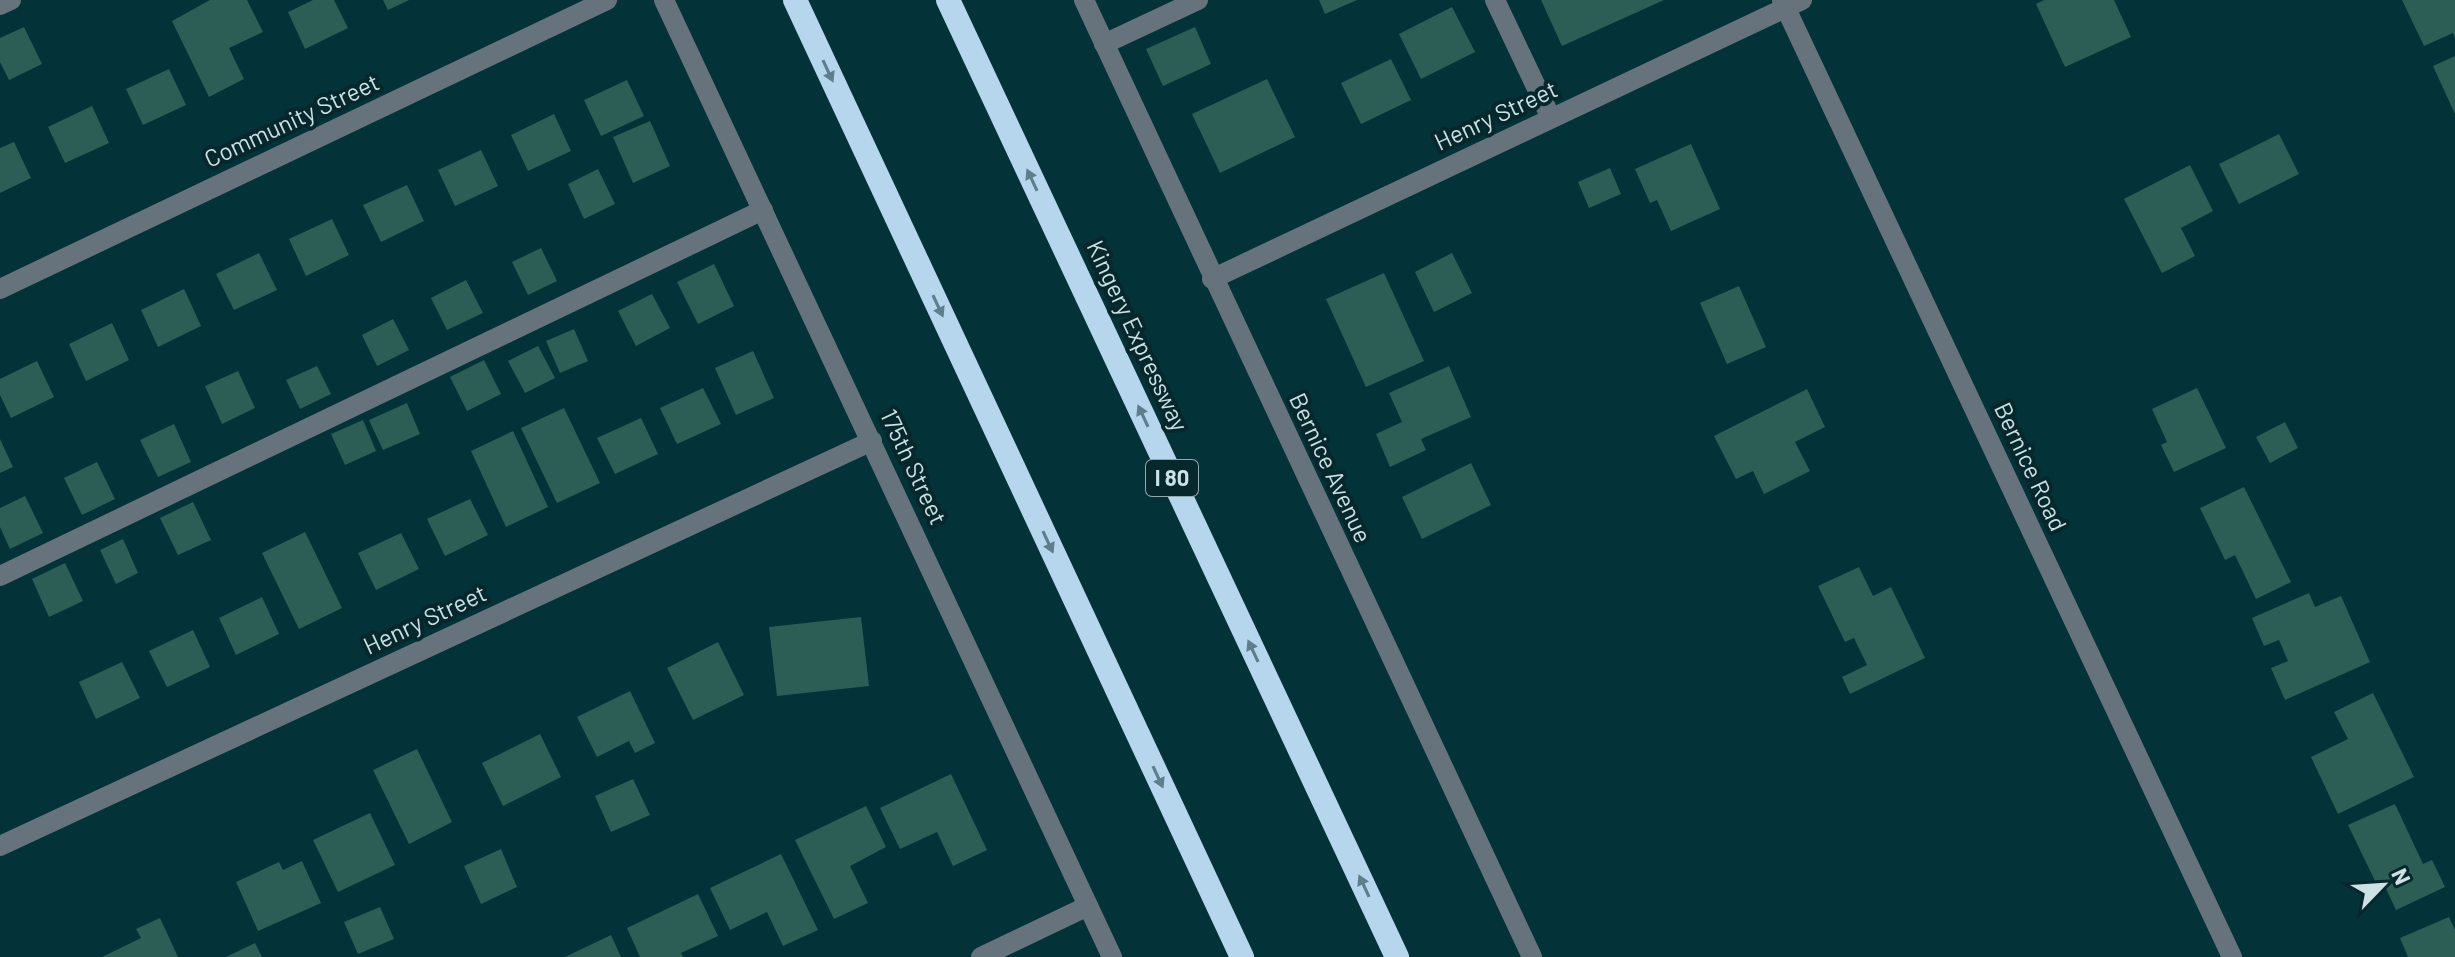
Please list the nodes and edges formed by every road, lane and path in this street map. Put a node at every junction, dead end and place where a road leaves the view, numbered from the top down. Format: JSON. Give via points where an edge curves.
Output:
{"nodes":[{"id":1,"x":11,"y":0,"type":"edge"},
{"id":2,"x":607,"y":0,"type":"edge"},
{"id":3,"x":664,"y":0,"type":"edge"},
{"id":4,"x":795,"y":0,"type":"edge"},
{"id":5,"x":948,"y":0,"type":"edge"},
{"id":6,"x":1084,"y":0,"type":"edge"},
{"id":7,"x":1198,"y":0,"type":"edge"},
{"id":8,"x":1495,"y":0,"type":"edge"},
{"id":9,"x":1790,"y":3,"type":"edge"},
{"id":10,"x":0,"y":5,"type":"edge"},
{"id":11,"x":1104,"y":44,"type":"junction"},
{"id":12,"x":1551,"y":118,"type":"junction"},
{"id":13,"x":763,"y":210,"type":"junction"},
{"id":14,"x":1212,"y":279,"type":"junction"},
{"id":15,"x":0,"y":289,"type":"edge"},
{"id":16,"x":872,"y":441,"type":"junction"},
{"id":17,"x":0,"y":576,"type":"edge"},
{"id":18,"x":0,"y":846,"type":"edge"},
{"id":19,"x":1088,"y":906,"type":"junction"},
{"id":20,"x":981,"y":957,"type":"edge"},
{"id":21,"x":1112,"y":957,"type":"edge"},
{"id":22,"x":1242,"y":957,"type":"edge"},
{"id":23,"x":1397,"y":957,"type":"edge"},
{"id":24,"x":1532,"y":957,"type":"edge"},
{"id":25,"x":2232,"y":957,"type":"edge"}],
"edges":[{"from":1,"to":10,"type":"street"},
{"from":2,"to":15,"type":"street","name":"Community Street"},
{"from":3,"to":13,"type":"street","name":"175th Street"},
{"from":4,"to":22,"type":"highway","one_way":true},
{"from":23,"to":5,"type":"highway","name":"Kingery Expressway","number":"I 80","one_way":true},
{"from":6,"to":11,"type":"street","name":"Bernice Avenue"},
{"from":7,"to":11,"type":"street"},
{"from":8,"to":12,"type":"street"},
{"from":9,"to":12,"type":"street","name":"Henry Street"},
{"from":9,"to":25,"type":"street","name":"Bernice Road"},
{"from":11,"to":14,"type":"street","name":"Bernice Avenue"},
{"from":12,"to":14,"type":"street","name":"Henry Street"},
{"from":13,"to":16,"type":"street","name":"175th Street"},
{"from":13,"to":17,"type":"street"},
{"from":14,"to":24,"type":"street","name":"Bernice Avenue"},
{"from":16,"to":18,"type":"street","name":"Henry Street"},
{"from":16,"to":19,"type":"street","name":"175th Street"},
{"from":19,"to":20,"type":"street"},
{"from":19,"to":21,"type":"street","name":"175th Street"}]}
